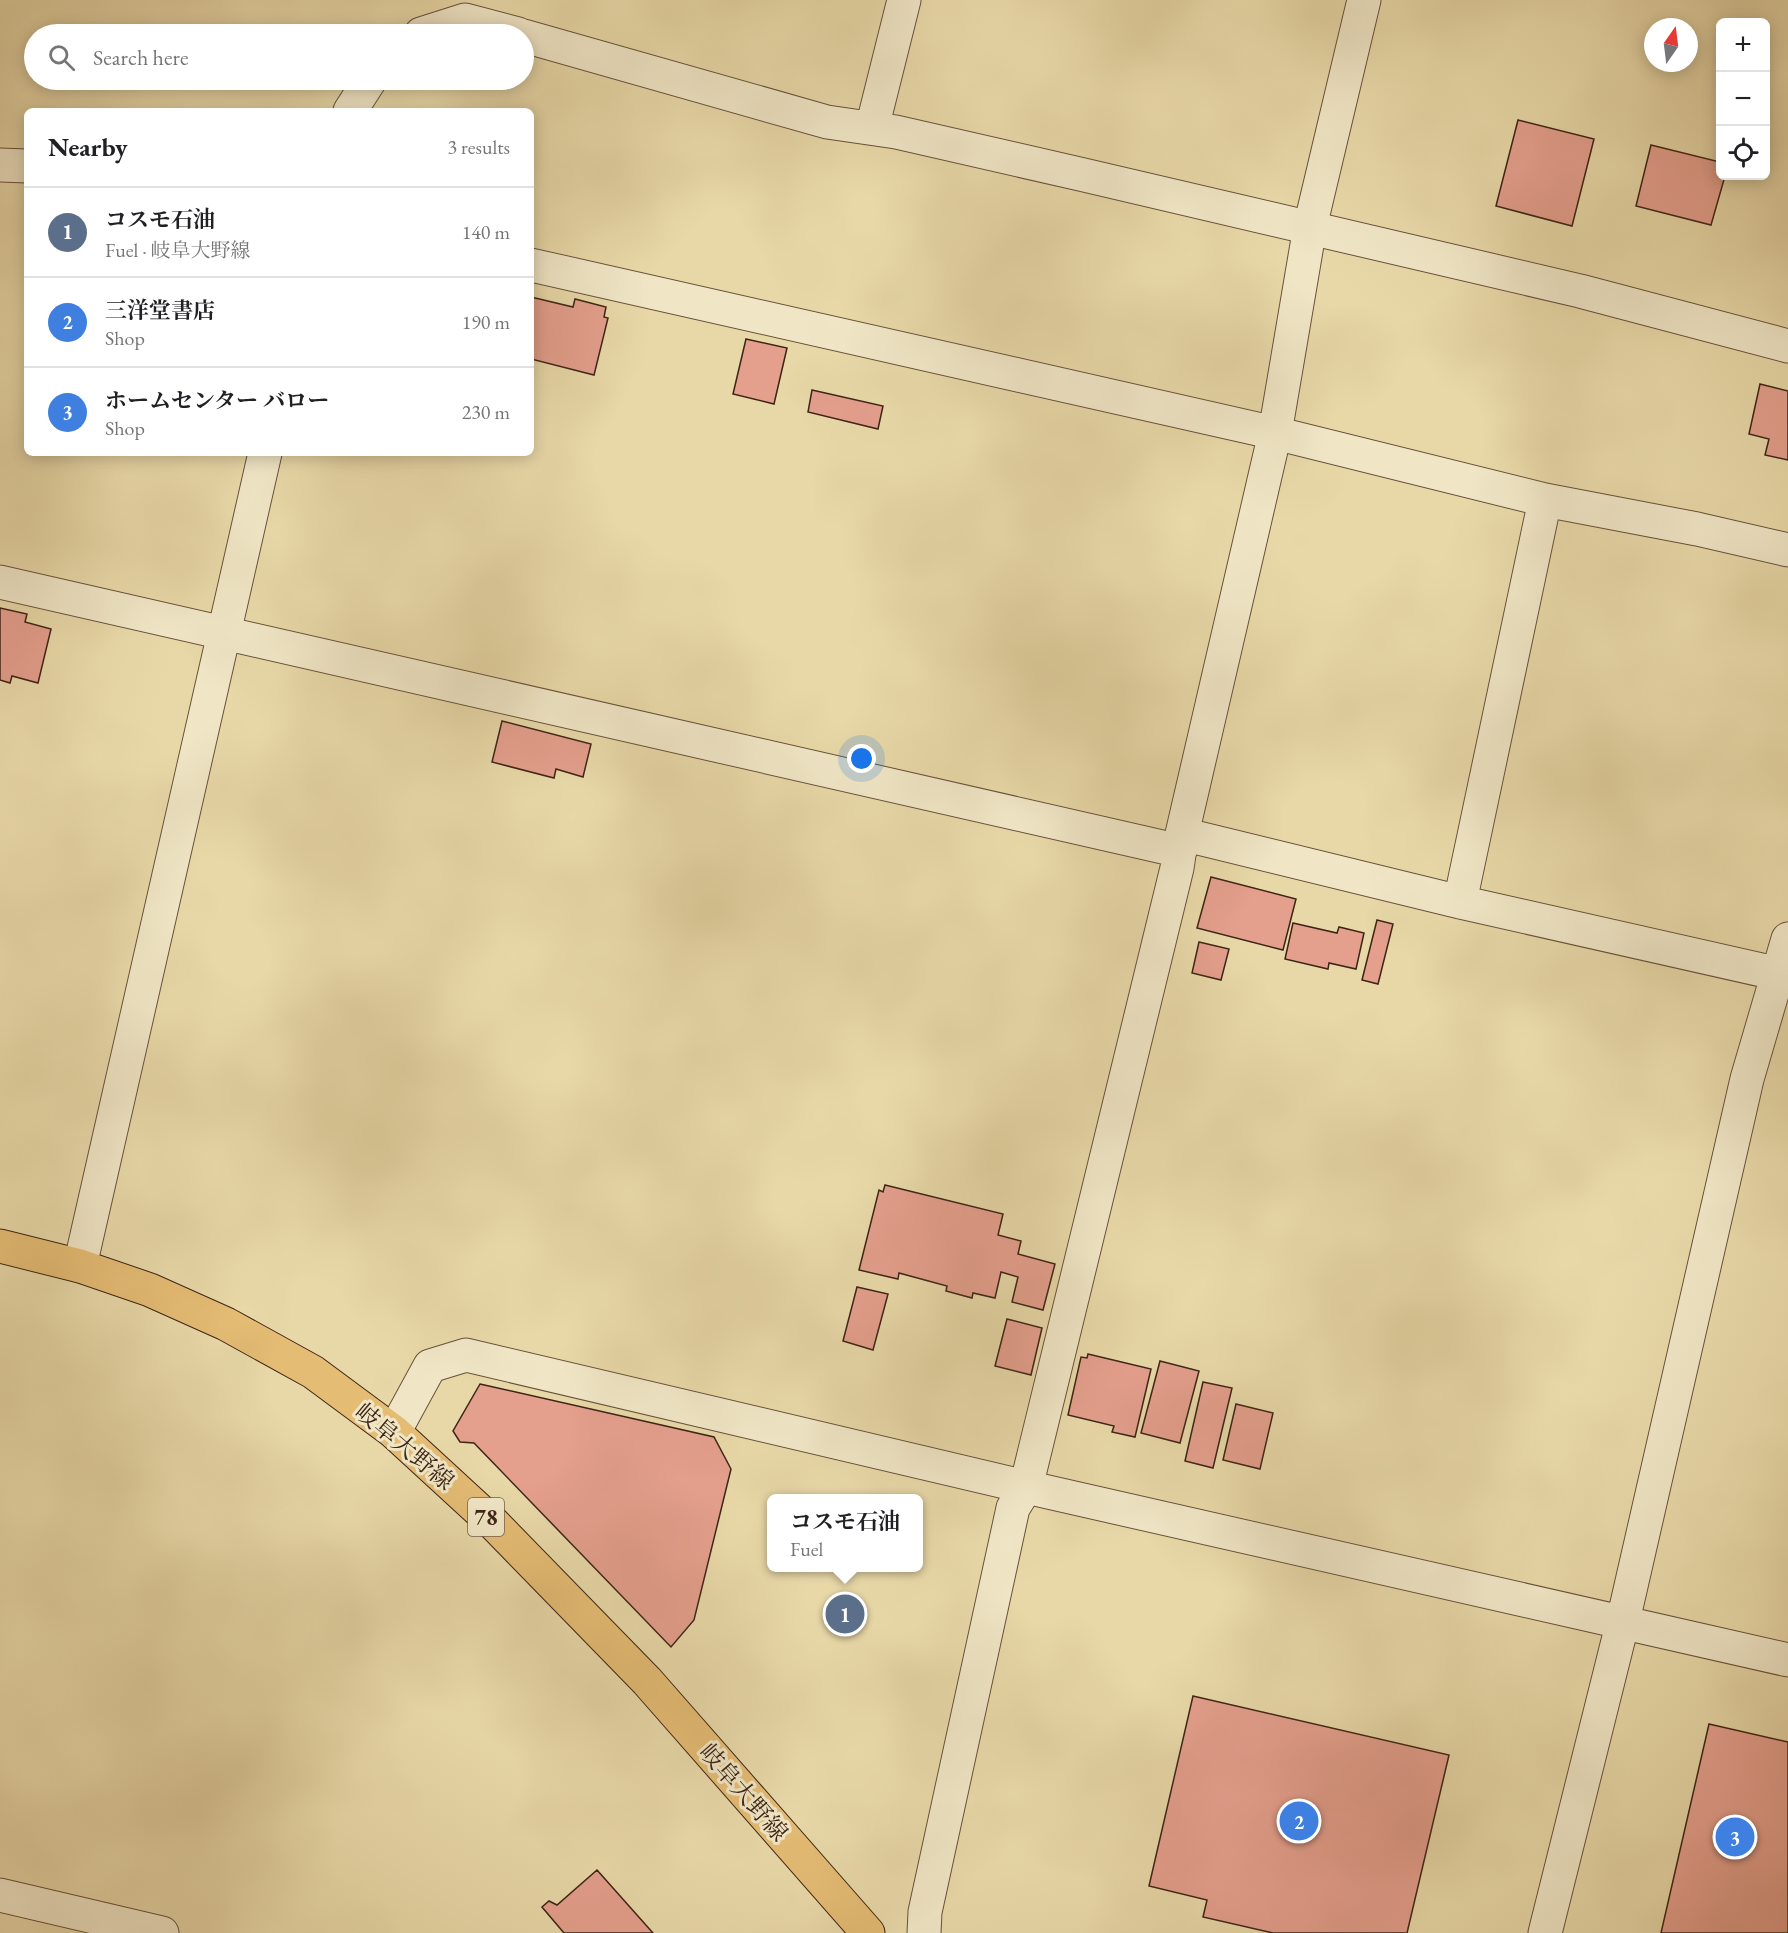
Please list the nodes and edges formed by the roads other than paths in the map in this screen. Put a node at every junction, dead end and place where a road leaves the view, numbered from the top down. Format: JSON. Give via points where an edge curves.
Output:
{"nodes":[{"id":1,"x":904,"y":0,"type":"edge"},
{"id":2,"x":1364,"y":0,"type":"edge"},
{"id":3,"x":452,"y":24,"type":"edge"},
{"id":4,"x":480,"y":24,"type":"edge"},
{"id":5,"x":534,"y":39,"type":"edge"},
{"id":6,"x":364,"y":90,"type":"edge"},
{"id":7,"x":352,"y":108,"type":"edge"},
{"id":8,"x":872,"y":128,"type":"junction"},
{"id":9,"x":1310,"y":227,"type":"junction"},
{"id":10,"x":534,"y":266,"type":"edge"},
{"id":11,"x":1788,"y":346,"type":"edge"},
{"id":12,"x":1275,"y":433,"type":"junction"},
{"id":13,"x":264,"y":456,"type":"edge"},
{"id":14,"x":1545,"y":500,"type":"junction"},
{"id":15,"x":1788,"y":550,"type":"edge"},
{"id":16,"x":0,"y":582,"type":"edge"},
{"id":17,"x":222,"y":633,"type":"junction"},
{"id":18,"x":1181,"y":843,"type":"junction"},
{"id":19,"x":1460,"y":902,"type":"junction"},
{"id":20,"x":1788,"y":939,"type":"edge"},
{"id":21,"x":1784,"y":975,"type":"edge"},
{"id":22,"x":0,"y":1246,"type":"edge"},
{"id":23,"x":80,"y":1266,"type":"junction"},
{"id":24,"x":394,"y":1432,"type":"junction"},
{"id":25,"x":1026,"y":1487,"type":"junction"},
{"id":26,"x":1623,"y":1621,"type":"junction"},
{"id":27,"x":1788,"y":1660,"type":"edge"},
{"id":28,"x":0,"y":1895,"type":"edge"},
{"id":29,"x":162,"y":1933,"type":"edge"},
{"id":30,"x":868,"y":1933,"type":"edge"},
{"id":31,"x":924,"y":1933,"type":"edge"},
{"id":32,"x":1545,"y":1933,"type":"edge"}],
"edges":[{"from":1,"to":8,"type":"street"},
{"from":2,"to":9,"type":"street"},
{"from":3,"to":4,"type":"street","via":[[465,20]]},
{"from":5,"to":8,"type":"street","via":[[827,122]]},
{"from":6,"to":7,"type":"street"},
{"from":8,"to":9,"type":"street"},
{"from":9,"to":11,"type":"street","via":[[1580,291]]},
{"from":9,"to":12,"type":"street"},
{"from":10,"to":12,"type":"street"},
{"from":12,"to":14,"type":"street"},
{"from":12,"to":18,"type":"street"},
{"from":13,"to":17,"type":"street"},
{"from":14,"to":15,"type":"street"},
{"from":14,"to":19,"type":"street"},
{"from":16,"to":17,"type":"street"},
{"from":17,"to":18,"type":"street","via":[[862,777]]},
{"from":17,"to":23,"type":"street"},
{"from":18,"to":19,"type":"street"},
{"from":18,"to":25,"type":"street"},
{"from":19,"to":21,"type":"street"},
{"from":20,"to":21,"type":"street"},
{"from":21,"to":26,"type":"street","via":[[1747,1078]]},
{"from":22,"to":23,"type":"main road","name":"岐阜大野線","number":"78"},
{"from":23,"to":24,"type":"main road","name":"岐阜大野線","number":"78","via":[[150,1290],[226,1324],[313,1372]]},
{"from":24,"to":25,"type":"street","via":[[430,1366],[466,1355]]},
{"from":24,"to":30,"type":"main road","name":"岐阜大野線","number":"78","via":[[494,1524],[647,1681]]},
{"from":25,"to":26,"type":"street"},
{"from":25,"to":31,"type":"street","via":[[1013,1508]]},
{"from":26,"to":27,"type":"street"},
{"from":26,"to":32,"type":"street"},
{"from":28,"to":29,"type":"street"}]}
